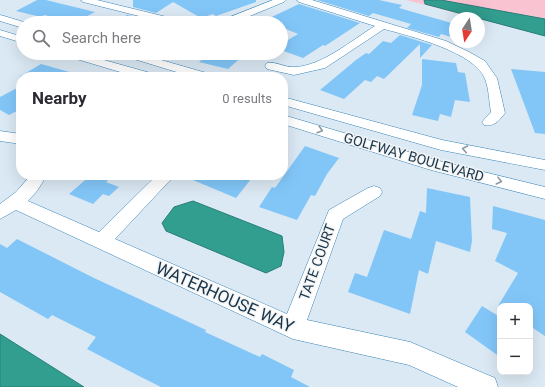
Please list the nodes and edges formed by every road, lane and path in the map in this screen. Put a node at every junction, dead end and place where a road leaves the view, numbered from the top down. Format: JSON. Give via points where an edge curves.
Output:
{"nodes":[{"id":1,"x":86,"y":0,"type":"edge"},
{"id":2,"x":120,"y":0,"type":"edge"},
{"id":3,"x":281,"y":0,"type":"edge"},
{"id":4,"x":302,"y":0,"type":"edge"},
{"id":5,"x":109,"y":5,"type":"junction"},
{"id":6,"x":152,"y":16,"type":"edge"},
{"id":7,"x":241,"y":16,"type":"edge"},
{"id":8,"x":0,"y":18,"type":"edge"},
{"id":9,"x":16,"y":23,"type":"edge"},
{"id":10,"x":383,"y":25,"type":"junction"},
{"id":11,"x":0,"y":33,"type":"edge"},
{"id":12,"x":16,"y":38,"type":"edge"},
{"id":13,"x":91,"y":60,"type":"edge"},
{"id":14,"x":142,"y":60,"type":"edge"},
{"id":15,"x":165,"y":60,"type":"joint"},
{"id":16,"x":271,"y":66,"type":"dead end"},
{"id":17,"x":125,"y":70,"type":"junction"},
{"id":18,"x":122,"y":72,"type":"edge"},
{"id":19,"x":132,"y":72,"type":"edge"},
{"id":20,"x":150,"y":72,"type":"edge"},
{"id":21,"x":194,"y":72,"type":"edge"},
{"id":22,"x":288,"y":102,"type":"edge"},
{"id":23,"x":288,"y":121,"type":"edge"},
{"id":24,"x":490,"y":122,"type":"dead end"},
{"id":25,"x":0,"y":136,"type":"edge"},
{"id":26,"x":16,"y":137,"type":"edge"},
{"id":27,"x":545,"y":165,"type":"edge"},
{"id":28,"x":35,"y":180,"type":"edge"},
{"id":29,"x":162,"y":180,"type":"edge"},
{"id":30,"x":374,"y":192,"type":"dead end"},
{"id":31,"x":545,"y":193,"type":"edge"},
{"id":32,"x":8,"y":208,"type":"edge"},
{"id":33,"x":102,"y":242,"type":"junction"},
{"id":34,"x":293,"y":328,"type":"junction"},
{"id":35,"x":486,"y":387,"type":"edge"}],
"edges":[{"from":1,"to":5,"type":"street"},
{"from":2,"to":5,"type":"street"},
{"from":3,"to":7,"type":"street"},
{"from":4,"to":10,"type":"street"},
{"from":5,"to":6,"type":"street"},
{"from":8,"to":9,"type":"street"},
{"from":10,"to":16,"type":"street","via":[[321,65],[294,70]]},
{"from":10,"to":24,"type":"street","via":[[442,43],[481,64],[491,78],[498,113]]},
{"from":11,"to":12,"type":"street"},
{"from":13,"to":17,"type":"street"},
{"from":14,"to":17,"type":"street"},
{"from":15,"to":20,"type":"street"},
{"from":15,"to":21,"type":"street"},
{"from":17,"to":18,"type":"street"},
{"from":17,"to":19,"type":"street"},
{"from":27,"to":22,"type":"street","name":"GOLFWAY BOULEVARD","one_way":true,"via":[[441,145]]},
{"from":23,"to":31,"type":"street","name":"GOLFWAY BOULEVARD","one_way":true,"via":[[437,166]]},
{"from":25,"to":26,"type":"street"},
{"from":28,"to":32,"type":"street","via":[[28,190]]},
{"from":29,"to":33,"type":"street"},
{"from":30,"to":34,"type":"street","name":"TATE COURT","via":[[335,215]]},
{"from":32,"to":33,"type":"street","name":"WATERHOUSE WAY"},
{"from":33,"to":34,"type":"street","name":"WATERHOUSE WAY"},
{"from":34,"to":35,"type":"street","name":"WATERHOUSE WAY","via":[[410,354]]}]}
